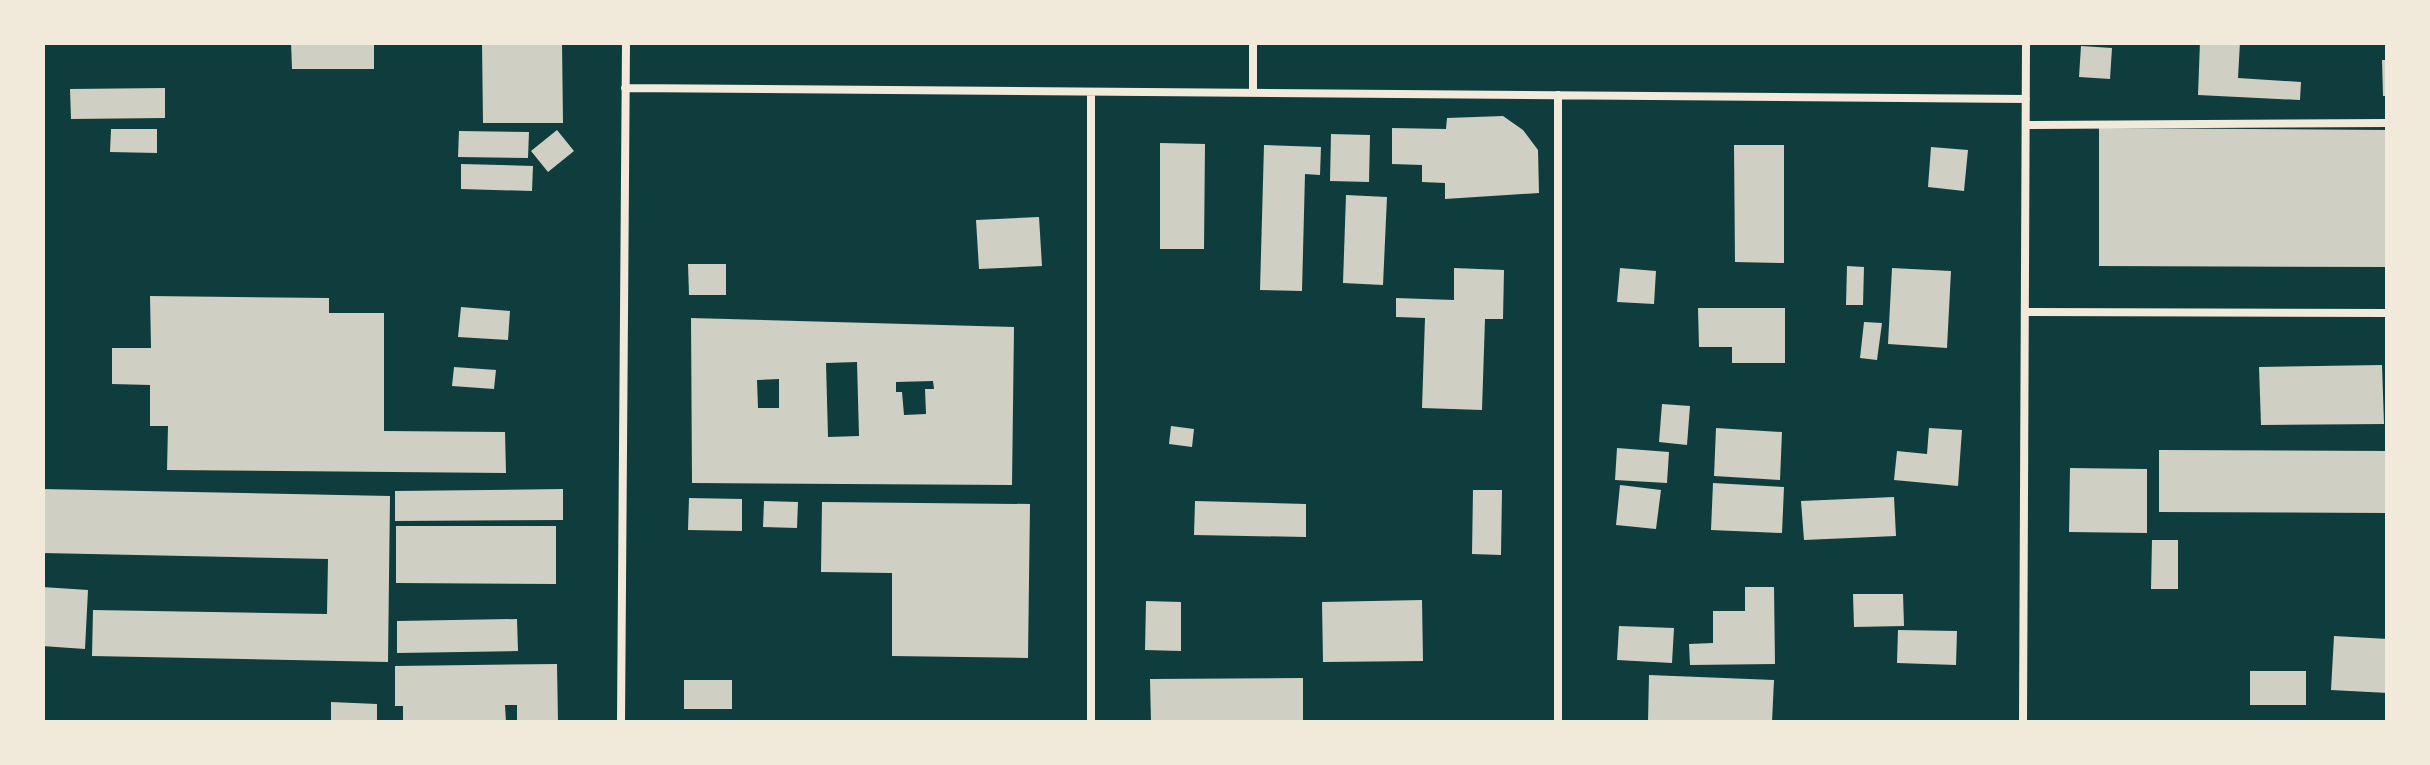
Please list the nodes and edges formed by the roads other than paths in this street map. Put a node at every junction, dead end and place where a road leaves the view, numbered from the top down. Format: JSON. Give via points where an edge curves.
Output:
{"nodes":[{"id":1,"x":626,"y":42,"type":"edge"},
{"id":2,"x":1253,"y":42,"type":"edge"},
{"id":3,"x":2026,"y":42,"type":"edge"},
{"id":4,"x":626,"y":88,"type":"junction"},
{"id":5,"x":1091,"y":92,"type":"junction"},
{"id":6,"x":1253,"y":93,"type":"junction"},
{"id":7,"x":1558,"y":95,"type":"junction"},
{"id":8,"x":2026,"y":99,"type":"junction"},
{"id":9,"x":2388,"y":123,"type":"edge"},
{"id":10,"x":2026,"y":125,"type":"junction"},
{"id":11,"x":2025,"y":312,"type":"junction"},
{"id":12,"x":2388,"y":313,"type":"edge"},
{"id":13,"x":622,"y":722,"type":"edge"},
{"id":14,"x":1091,"y":722,"type":"edge"},
{"id":15,"x":1558,"y":722,"type":"edge"},
{"id":16,"x":2023,"y":722,"type":"edge"}],
"edges":[{"from":1,"to":4,"type":"lane"},
{"from":2,"to":6,"type":"lane"},
{"from":3,"to":8,"type":"lane"},
{"from":4,"to":5,"type":"lane"},
{"from":4,"to":13,"type":"lane"},
{"from":5,"to":6,"type":"lane"},
{"from":5,"to":14,"type":"lane"},
{"from":6,"to":7,"type":"lane"},
{"from":7,"to":8,"type":"lane"},
{"from":7,"to":15,"type":"lane"},
{"from":8,"to":10,"type":"lane"},
{"from":9,"to":10,"type":"lane"},
{"from":10,"to":11,"type":"lane"},
{"from":11,"to":12,"type":"lane"},
{"from":11,"to":16,"type":"lane"}]}
